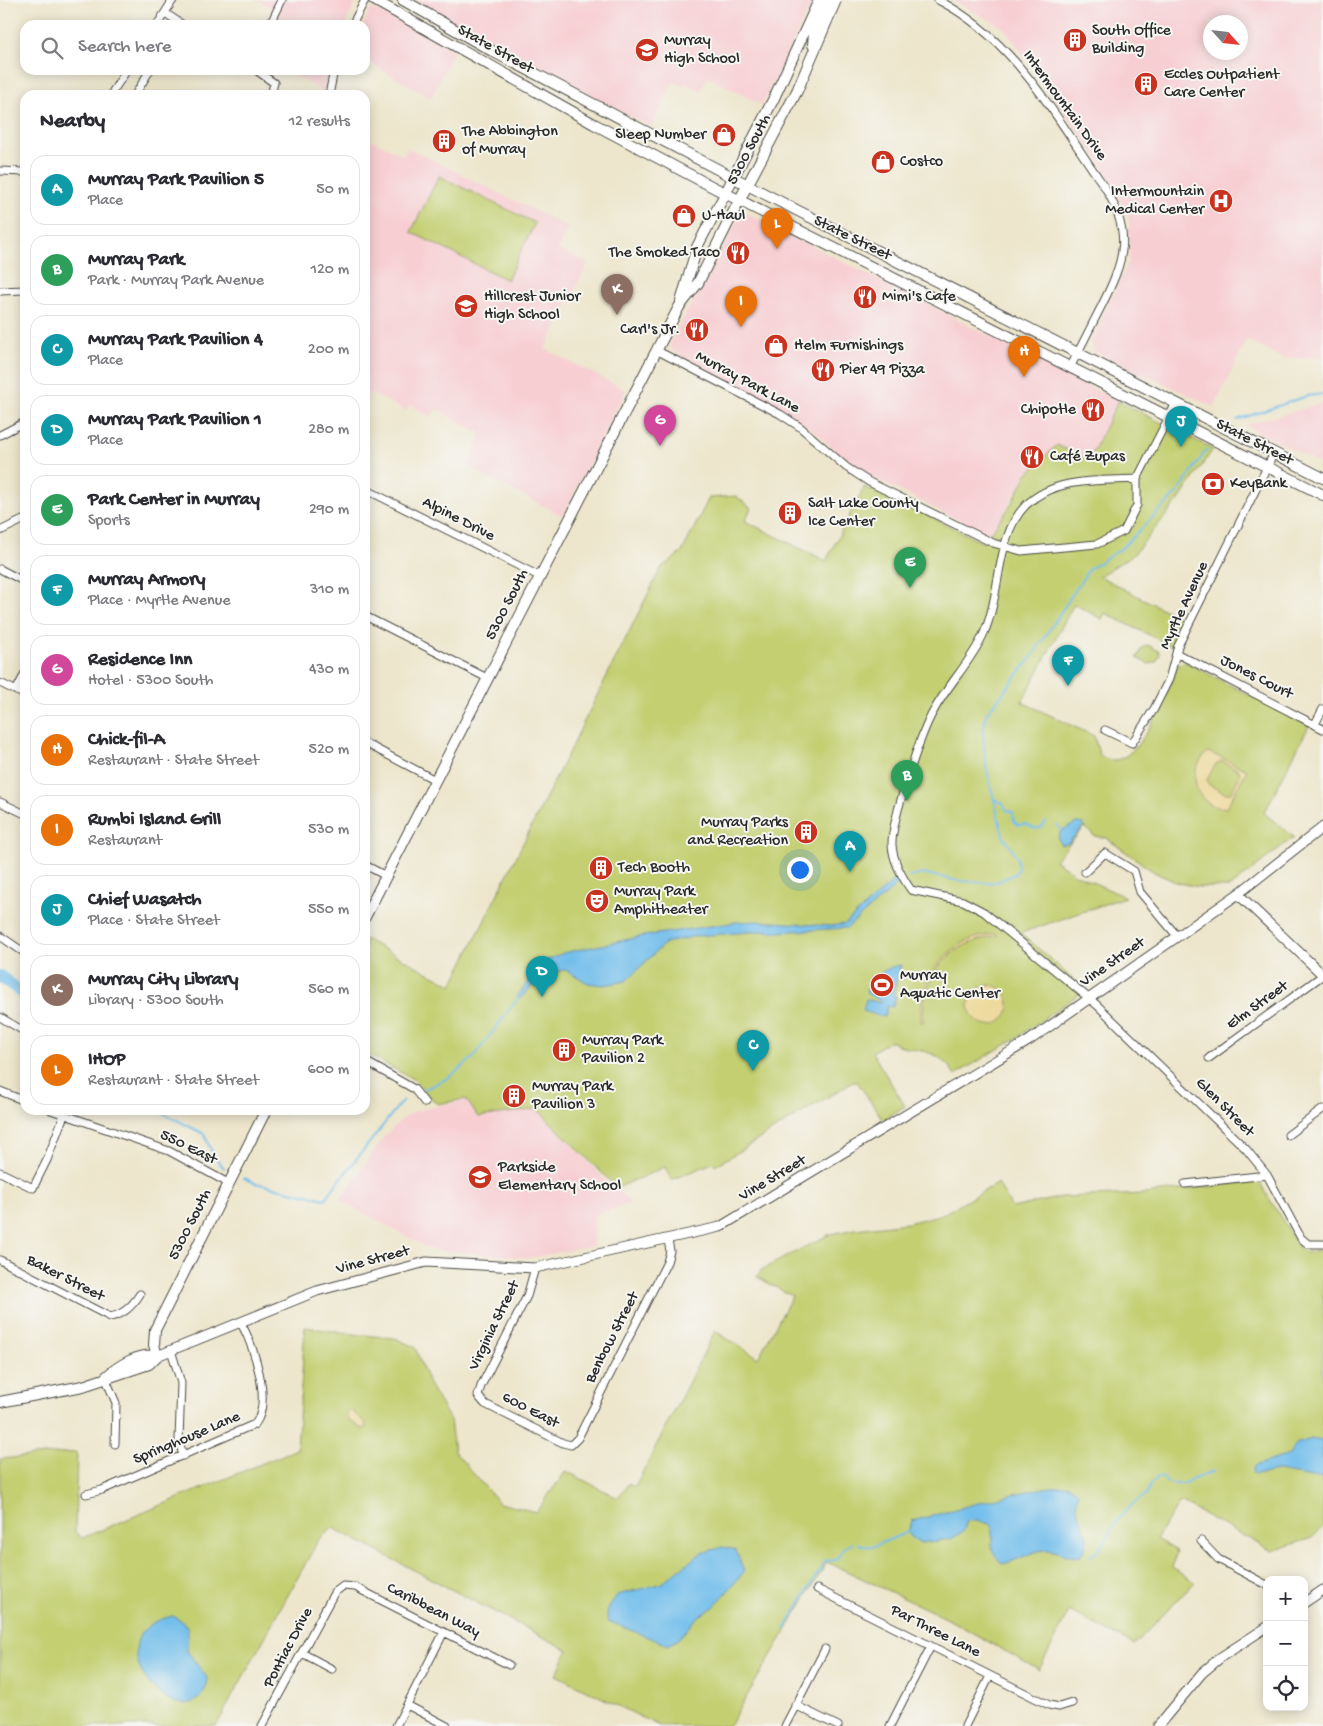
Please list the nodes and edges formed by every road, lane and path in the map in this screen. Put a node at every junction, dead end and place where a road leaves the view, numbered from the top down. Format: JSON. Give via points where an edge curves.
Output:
{"nodes":[{"id":1,"x":173,"y":0,"type":"edge"},
{"id":2,"x":282,"y":0,"type":"edge"},
{"id":3,"x":364,"y":0,"type":"edge"},
{"id":4,"x":374,"y":0,"type":"edge"},
{"id":5,"x":403,"y":0,"type":"edge"},
{"id":6,"x":819,"y":0,"type":"edge"},
{"id":7,"x":828,"y":0,"type":"edge"},
{"id":8,"x":836,"y":0,"type":"edge"},
{"id":9,"x":938,"y":0,"type":"edge"},
{"id":10,"x":165,"y":13,"type":"junction"},
{"id":11,"x":160,"y":20,"type":"edge"},
{"id":12,"x":176,"y":20,"type":"edge"},
{"id":13,"x":272,"y":20,"type":"edge"},
{"id":14,"x":354,"y":20,"type":"edge"},
{"id":15,"x":812,"y":53,"type":"junction"},
{"id":16,"x":124,"y":75,"type":"edge"},
{"id":17,"x":147,"y":75,"type":"edge"},
{"id":18,"x":263,"y":75,"type":"edge"},
{"id":19,"x":333,"y":75,"type":"edge"},
{"id":20,"x":114,"y":90,"type":"edge"},
{"id":21,"x":138,"y":90,"type":"edge"},
{"id":22,"x":272,"y":90,"type":"edge"},
{"id":23,"x":330,"y":90,"type":"edge"},
{"id":24,"x":0,"y":171,"type":"edge"},
{"id":25,"x":20,"y":172,"type":"edge"},
{"id":26,"x":734,"y":178,"type":"junction"},
{"id":27,"x":748,"y":186,"type":"junction"},
{"id":28,"x":725,"y":194,"type":"junction"},
{"id":29,"x":739,"y":201,"type":"junction"},
{"id":30,"x":20,"y":290,"type":"edge"},
{"id":31,"x":0,"y":291,"type":"edge"},
{"id":32,"x":679,"y":307,"type":"junction"},
{"id":33,"x":656,"y":350,"type":"junction"},
{"id":34,"x":1077,"y":354,"type":"junction"},
{"id":35,"x":1071,"y":366,"type":"junction"},
{"id":36,"x":1176,"y":403,"type":"junction"},
{"id":37,"x":1169,"y":416,"type":"junction"},
{"id":38,"x":20,"y":425,"type":"edge"},
{"id":39,"x":0,"y":435,"type":"edge"},
{"id":40,"x":1274,"y":454,"type":"junction"},
{"id":41,"x":1269,"y":467,"type":"junction"},
{"id":42,"x":1323,"y":478,"type":"edge"},
{"id":43,"x":1137,"y":479,"type":"junction"},
{"id":44,"x":370,"y":492,"type":"edge"},
{"id":45,"x":1323,"y":495,"type":"edge"},
{"id":46,"x":20,"y":521,"type":"edge"},
{"id":47,"x":0,"y":531,"type":"edge"},
{"id":48,"x":1004,"y":548,"type":"junction"},
{"id":49,"x":0,"y":569,"type":"edge"},
{"id":50,"x":539,"y":576,"type":"junction"},
{"id":51,"x":20,"y":579,"type":"edge"},
{"id":52,"x":370,"y":619,"type":"edge"},
{"id":53,"x":1176,"y":653,"type":"junction"},
{"id":54,"x":487,"y":678,"type":"junction"},
{"id":55,"x":0,"y":683,"type":"edge"},
{"id":56,"x":20,"y":683,"type":"edge"},
{"id":57,"x":16,"y":691,"type":"junction"},
{"id":58,"x":20,"y":693,"type":"edge"},
{"id":59,"x":1323,"y":709,"type":"edge"},
{"id":60,"x":1315,"y":724,"type":"junction"},
{"id":61,"x":1323,"y":729,"type":"edge"},
{"id":62,"x":1106,"y":730,"type":"dead end"},
{"id":63,"x":370,"y":746,"type":"edge"},
{"id":64,"x":435,"y":780,"type":"junction"},
{"id":65,"x":0,"y":802,"type":"edge"},
{"id":66,"x":20,"y":812,"type":"edge"},
{"id":67,"x":1323,"y":827,"type":"edge"},
{"id":68,"x":370,"y":868,"type":"edge"},
{"id":69,"x":1085,"y":872,"type":"dead end"},
{"id":70,"x":386,"y":876,"type":"junction"},
{"id":71,"x":1238,"y":894,"type":"junction"},
{"id":72,"x":370,"y":907,"type":"edge"},
{"id":73,"x":0,"y":936,"type":"edge"},
{"id":74,"x":1177,"y":936,"type":"junction"},
{"id":75,"x":20,"y":950,"type":"edge"},
{"id":76,"x":1323,"y":975,"type":"edge"},
{"id":77,"x":1089,"y":998,"type":"junction"},
{"id":78,"x":0,"y":1017,"type":"edge"},
{"id":79,"x":20,"y":1029,"type":"edge"},
{"id":80,"x":1209,"y":1058,"type":"dead end"},
{"id":81,"x":370,"y":1064,"type":"edge"},
{"id":82,"x":0,"y":1091,"type":"edge"},
{"id":83,"x":20,"y":1099,"type":"edge"},
{"id":84,"x":425,"y":1102,"type":"dead end"},
{"id":85,"x":1323,"y":1109,"type":"edge"},
{"id":86,"x":64,"y":1115,"type":"joint"},
{"id":87,"x":263,"y":1115,"type":"edge"},
{"id":88,"x":1288,"y":1135,"type":"dead end"},
{"id":89,"x":0,"y":1172,"type":"edge"},
{"id":90,"x":1267,"y":1175,"type":"junction"},
{"id":91,"x":228,"y":1183,"type":"junction"},
{"id":92,"x":1185,"y":1184,"type":"dead end"},
{"id":93,"x":668,"y":1240,"type":"junction"},
{"id":94,"x":1323,"y":1244,"type":"edge"},
{"id":95,"x":0,"y":1260,"type":"edge"},
{"id":96,"x":535,"y":1268,"type":"junction"},
{"id":97,"x":140,"y":1294,"type":"dead end"},
{"id":98,"x":241,"y":1323,"type":"junction"},
{"id":99,"x":171,"y":1350,"type":"junction"},
{"id":100,"x":157,"y":1356,"type":"junction"},
{"id":101,"x":105,"y":1378,"type":"junction"},
{"id":102,"x":478,"y":1396,"type":"joint"},
{"id":103,"x":0,"y":1402,"type":"edge"},
{"id":104,"x":115,"y":1444,"type":"dead end"},
{"id":105,"x":572,"y":1445,"type":"joint"},
{"id":106,"x":183,"y":1456,"type":"junction"},
{"id":107,"x":86,"y":1494,"type":"dead end"},
{"id":108,"x":1201,"y":1540,"type":"dead end"},
{"id":109,"x":1263,"y":1583,"type":"edge"},
{"id":110,"x":343,"y":1586,"type":"joint"},
{"id":111,"x":817,"y":1589,"type":"dead end"},
{"id":112,"x":1323,"y":1590,"type":"edge"},
{"id":113,"x":1308,"y":1600,"type":"edge"},
{"id":114,"x":1263,"y":1630,"type":"edge"},
{"id":115,"x":444,"y":1632,"type":"junction"},
{"id":116,"x":931,"y":1646,"type":"junction"},
{"id":117,"x":826,"y":1649,"type":"dead end"},
{"id":118,"x":302,"y":1653,"type":"junction"},
{"id":119,"x":509,"y":1666,"type":"dead end"},
{"id":120,"x":332,"y":1669,"type":"dead end"},
{"id":121,"x":990,"y":1676,"type":"junction"},
{"id":122,"x":1072,"y":1703,"type":"dead end"},
{"id":123,"x":407,"y":1705,"type":"junction"},
{"id":124,"x":795,"y":1705,"type":"junction"},
{"id":125,"x":262,"y":1726,"type":"edge"},
{"id":126,"x":396,"y":1726,"type":"edge"},
{"id":127,"x":447,"y":1726,"type":"edge"},
{"id":128,"x":784,"y":1726,"type":"edge"},
{"id":129,"x":838,"y":1726,"type":"edge"},
{"id":130,"x":890,"y":1726,"type":"edge"},
{"id":131,"x":965,"y":1726,"type":"edge"},
{"id":132,"x":1158,"y":1726,"type":"edge"}],
"edges":[{"from":1,"to":10,"type":"street"},
{"from":2,"to":13,"type":"street"},
{"from":3,"to":14,"type":"street"},
{"from":4,"to":28,"type":"main road","name":"State Street"},
{"from":5,"to":26,"type":"main road","name":"State Street","via":[[508,60]]},
{"from":6,"to":26,"type":"main road","name":"5300 South"},
{"from":7,"to":15,"type":"main road","via":[[814,31]]},
{"from":8,"to":15,"type":"main road","name":"5300 South"},
{"from":9,"to":34,"type":"street","name":"Intermountain Drive","via":[[980,27],[1012,57],[1104,186],[1116,208],[1123,243],[1119,270]]},
{"from":10,"to":11,"type":"street"},
{"from":10,"to":12,"type":"street"},
{"from":15,"to":27,"type":"main road","name":"5300 South"},
{"from":16,"to":20,"type":"street"},
{"from":17,"to":21,"type":"street"},
{"from":18,"to":22,"type":"street","via":[[274,83]]},
{"from":19,"to":23,"type":"street"},
{"from":24,"to":25,"type":"street"},
{"from":26,"to":27,"type":"main road","name":"State Street"},
{"from":26,"to":28,"type":"main road","name":"5300 South"},
{"from":27,"to":29,"type":"main road","name":"5300 South"},
{"from":27,"to":34,"type":"main road","name":"State Street"},
{"from":28,"to":29,"type":"main road","name":"State Street"},
{"from":28,"to":32,"type":"main road","name":"5300 South","via":[[697,247]]},
{"from":29,"to":32,"type":"main road","name":"5300 South","via":[[698,283]]},
{"from":29,"to":35,"type":"main road","name":"State Street"},
{"from":30,"to":31,"type":"street"},
{"from":32,"to":33,"type":"main road","name":"5300 South"},
{"from":33,"to":48,"type":"street","name":"Murray Park Lane","via":[[780,414],[869,482]]},
{"from":33,"to":50,"type":"main road","name":"5300 South"},
{"from":34,"to":35,"type":"street","name":"Intermountain Drive"},
{"from":34,"to":36,"type":"main road","name":"State Street"},
{"from":35,"to":37,"type":"main road","name":"State Street"},
{"from":36,"to":37,"type":"street"},
{"from":36,"to":40,"type":"main road","name":"State Street"},
{"from":37,"to":41,"type":"main road","name":"State Street"},
{"from":37,"to":43,"type":"street"},
{"from":38,"to":39,"type":"street"},
{"from":40,"to":41,"type":"street","name":"Myrtle Avenue"},
{"from":40,"to":42,"type":"main road","name":"State Street"},
{"from":41,"to":45,"type":"main road","name":"State Street"},
{"from":41,"to":53,"type":"street","name":"Myrtle Avenue"},
{"from":43,"to":48,"type":"street","via":[[1087,481],[1044,492],[1018,514],[1008,530]]},
{"from":43,"to":48,"type":"street","name":"Murray Park Lane","via":[[1134,515],[1124,530],[1109,540],[1030,551]]},
{"from":44,"to":50,"type":"street","name":"Alpine Drive"},
{"from":46,"to":47,"type":"street"},
{"from":48,"to":77,"type":"street","name":"Glen Street","via":[[985,632],[924,730],[893,833],[893,853],[911,890],[963,901],[984,912]]},
{"from":49,"to":51,"type":"street"},
{"from":50,"to":54,"type":"main road","name":"5300 South"},
{"from":52,"to":54,"type":"street"},
{"from":53,"to":60,"type":"street","name":"Jones Court"},
{"from":53,"to":62,"type":"street","name":"Myrtle Avenue","via":[[1169,679],[1132,743]]},
{"from":54,"to":64,"type":"main road","name":"5300 South"},
{"from":55,"to":57,"type":"street"},
{"from":56,"to":57,"type":"street"},
{"from":57,"to":58,"type":"street"},
{"from":59,"to":60,"type":"street"},
{"from":60,"to":61,"type":"street","name":"Jones Court"},
{"from":63,"to":64,"type":"street"},
{"from":64,"to":70,"type":"main road","name":"5300 South"},
{"from":65,"to":66,"type":"street"},
{"from":67,"to":71,"type":"street","name":"Vine Street"},
{"from":68,"to":70,"type":"street"},
{"from":69,"to":74,"type":"street","via":[[1104,853],[1134,871],[1140,892]]},
{"from":70,"to":72,"type":"main road","name":"5300 South"},
{"from":71,"to":74,"type":"street","name":"Vine Street"},
{"from":71,"to":76,"type":"street"},
{"from":73,"to":75,"type":"street"},
{"from":74,"to":77,"type":"street","name":"Vine Street"},
{"from":76,"to":80,"type":"street","name":"Elm Street"},
{"from":77,"to":90,"type":"street","name":"Glen Street","via":[[1246,1149]]},
{"from":77,"to":93,"type":"street","name":"Vine Street","via":[[1030,1040],[740,1216],[709,1231]]},
{"from":78,"to":79,"type":"street"},
{"from":81,"to":84,"type":"street","via":[[414,1089]]},
{"from":82,"to":83,"type":"street"},
{"from":85,"to":88,"type":"street"},
{"from":86,"to":89,"type":"street","via":[[33,1188]]},
{"from":86,"to":91,"type":"street","name":"550 East","via":[[169,1151]]},
{"from":87,"to":91,"type":"main road","name":"5300 South"},
{"from":90,"to":92,"type":"street"},
{"from":90,"to":94,"type":"street","name":"Glen Street","via":[[1301,1238],[1308,1244]]},
{"from":91,"to":100,"type":"main road","name":"5300 South","via":[[156,1330],[154,1345]]},
{"from":93,"to":96,"type":"street","name":"Vine Street"},
{"from":93,"to":105,"type":"street","name":"Benbow Street","via":[[670,1255],[666,1266]]},
{"from":95,"to":97,"type":"street","name":"Baker Street","via":[[110,1317],[124,1312]]},
{"from":96,"to":98,"type":"street","name":"Vine Street","via":[[430,1261],[317,1292]]},
{"from":96,"to":102,"type":"street","name":"Virginia Street","via":[[527,1296],[480,1386]]},
{"from":98,"to":99,"type":"street","name":"Vine Street"},
{"from":98,"to":106,"type":"street","name":"Springhouse Lane","via":[[256,1359],[262,1394],[260,1417],[251,1427]]},
{"from":99,"to":100,"type":"street","name":"Vine Street"},
{"from":99,"to":106,"type":"street","via":[[181,1383],[179,1435]]},
{"from":100,"to":101,"type":"main road","name":"Vine Street","via":[[148,1364]]},
{"from":101,"to":103,"type":"main road","name":"Vine Street","via":[[74,1389]]},
{"from":101,"to":104,"type":"street","via":[[116,1403]]},
{"from":102,"to":105,"type":"street","name":"600 East","via":[[486,1404]]},
{"from":106,"to":107,"type":"street","name":"Springhouse Lane"},
{"from":108,"to":109,"type":"street","via":[[1218,1559]]},
{"from":110,"to":115,"type":"street","name":"Caribbean Way","via":[[355,1587]]},
{"from":110,"to":118,"type":"street","name":"Pontiac Drive","via":[[334,1594]]},
{"from":111,"to":116,"type":"street","name":"Par Three Lane"},
{"from":112,"to":113,"type":"street"},
{"from":114,"to":132,"type":"street","via":[[1202,1673]]},
{"from":115,"to":119,"type":"street","name":"Caribbean Way"},
{"from":115,"to":123,"type":"street"},
{"from":116,"to":121,"type":"street","name":"Par Three Lane"},
{"from":116,"to":130,"type":"street"},
{"from":117,"to":124,"type":"street"},
{"from":118,"to":120,"type":"street"},
{"from":118,"to":125,"type":"street","name":"Pontiac Drive"},
{"from":121,"to":122,"type":"street","via":[[1049,1705],[1059,1707]]},
{"from":121,"to":131,"type":"street","name":"Par Three Lane"},
{"from":123,"to":126,"type":"street"},
{"from":123,"to":127,"type":"street"},
{"from":124,"to":128,"type":"street"},
{"from":124,"to":129,"type":"street"}]}
